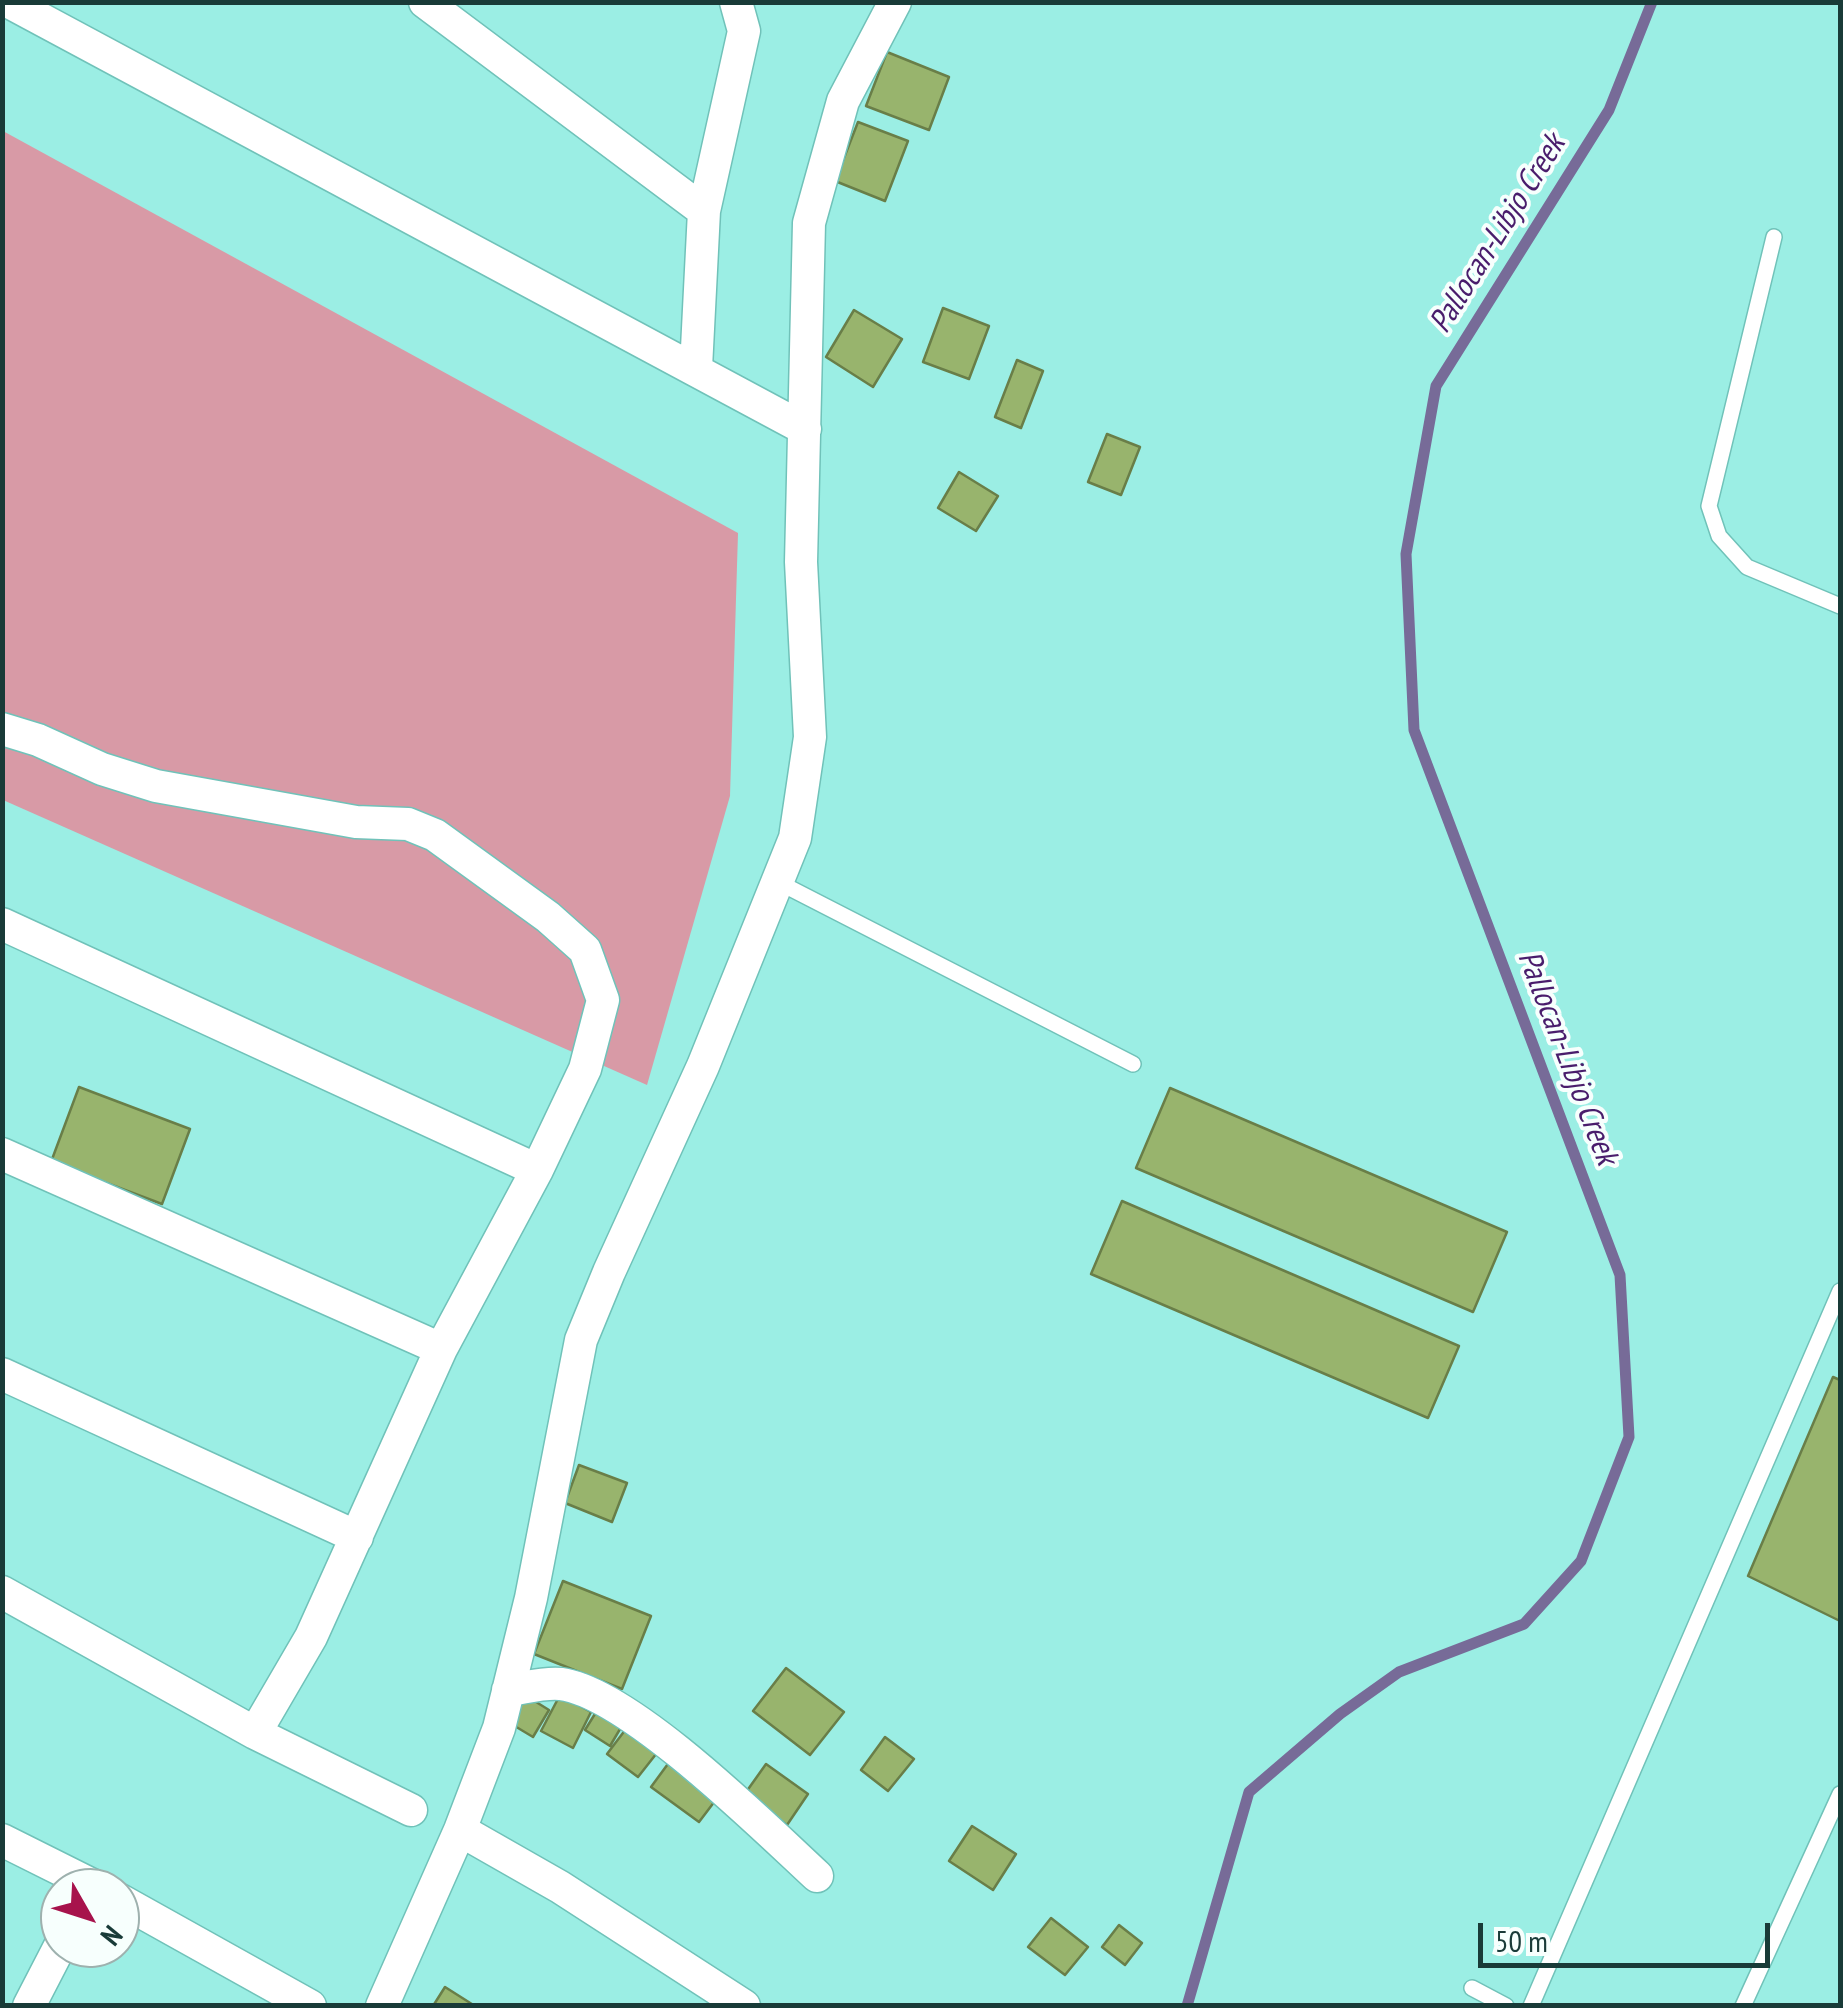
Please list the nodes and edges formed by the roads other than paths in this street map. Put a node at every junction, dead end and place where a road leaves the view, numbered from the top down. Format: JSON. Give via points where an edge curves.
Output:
{"nodes":[{"id":1,"x":9,"y":2,"type":"edge"},
{"id":2,"x":426,"y":2,"type":"edge"},
{"id":3,"x":736,"y":2,"type":"edge"},
{"id":4,"x":895,"y":2,"type":"edge"},
{"id":5,"x":704,"y":211,"type":"junction"},
{"id":6,"x":1774,"y":237,"type":"dead end"},
{"id":7,"x":696,"y":368,"type":"junction"},
{"id":8,"x":805,"y":429,"type":"junction"},
{"id":9,"x":1840,"y":606,"type":"edge"},
{"id":10,"x":2,"y":729,"type":"edge"},
{"id":11,"x":778,"y":882,"type":"junction"},
{"id":12,"x":2,"y":924,"type":"edge"},
{"id":13,"x":1133,"y":1064,"type":"dead end"},
{"id":14,"x":2,"y":1154,"type":"edge"},
{"id":15,"x":537,"y":1170,"type":"junction"},
{"id":16,"x":1840,"y":1291,"type":"edge"},
{"id":17,"x":1824,"y":1332,"type":"junction"},
{"id":18,"x":1840,"y":1338,"type":"edge"},
{"id":19,"x":441,"y":1349,"type":"junction"},
{"id":20,"x":2,"y":1374,"type":"edge"},
{"id":21,"x":357,"y":1537,"type":"junction"},
{"id":22,"x":2,"y":1592,"type":"edge"},
{"id":23,"x":508,"y":1690,"type":"junction"},
{"id":24,"x":254,"y":1732,"type":"junction"},
{"id":25,"x":1840,"y":1794,"type":"edge"},
{"id":26,"x":411,"y":1810,"type":"dead end"},
{"id":27,"x":460,"y":1830,"type":"junction"},
{"id":28,"x":2,"y":1840,"type":"edge"},
{"id":29,"x":57,"y":1868,"type":"edge"},
{"id":30,"x":817,"y":1876,"type":"dead end"},
{"id":31,"x":140,"y":1912,"type":"edge"},
{"id":32,"x":49,"y":1968,"type":"edge"},
{"id":33,"x":1472,"y":1988,"type":"dead end"},
{"id":34,"x":29,"y":2006,"type":"edge"},
{"id":35,"x":310,"y":2006,"type":"edge"},
{"id":36,"x":382,"y":2006,"type":"edge"},
{"id":37,"x":744,"y":2006,"type":"edge"},
{"id":38,"x":1506,"y":2006,"type":"edge"},
{"id":39,"x":1532,"y":2006,"type":"edge"},
{"id":40,"x":1743,"y":2006,"type":"edge"}],
"edges":[{"from":1,"to":7,"type":"street"},
{"from":2,"to":5,"type":"street"},
{"from":3,"to":5,"type":"street","via":[[744,31]]},
{"from":4,"to":8,"type":"street","via":[[843,101],[809,223]]},
{"from":5,"to":7,"type":"street"},
{"from":6,"to":9,"type":"lane","via":[[1709,506],[1719,536],[1746,567]]},
{"from":7,"to":8,"type":"street"},
{"from":8,"to":11,"type":"street","via":[[802,562],[810,737],[795,838]]},
{"from":10,"to":15,"type":"street","via":[[156,786],[356,822],[408,824],[435,834],[548,918],[585,950],[603,1000],[585,1068]]},
{"from":11,"to":13,"type":"lane"},
{"from":11,"to":23,"type":"street","via":[[581,1340]]},
{"from":12,"to":15,"type":"street"},
{"from":14,"to":19,"type":"street"},
{"from":15,"to":19,"type":"street"},
{"from":16,"to":17,"type":"lane"},
{"from":17,"to":18,"type":"lane"},
{"from":17,"to":39,"type":"lane"},
{"from":19,"to":21,"type":"street"},
{"from":20,"to":21,"type":"street"},
{"from":21,"to":24,"type":"street"},
{"from":22,"to":24,"type":"street"},
{"from":23,"to":27,"type":"street"},
{"from":23,"to":30,"type":"street","via":[[561,1684],[611,1702],[724,1790]]},
{"from":24,"to":26,"type":"street"},
{"from":25,"to":40,"type":"lane"},
{"from":27,"to":36,"type":"street"},
{"from":27,"to":37,"type":"street"},
{"from":28,"to":29,"type":"street"},
{"from":31,"to":35,"type":"street"},
{"from":32,"to":34,"type":"street"},
{"from":33,"to":38,"type":"lane"}]}
